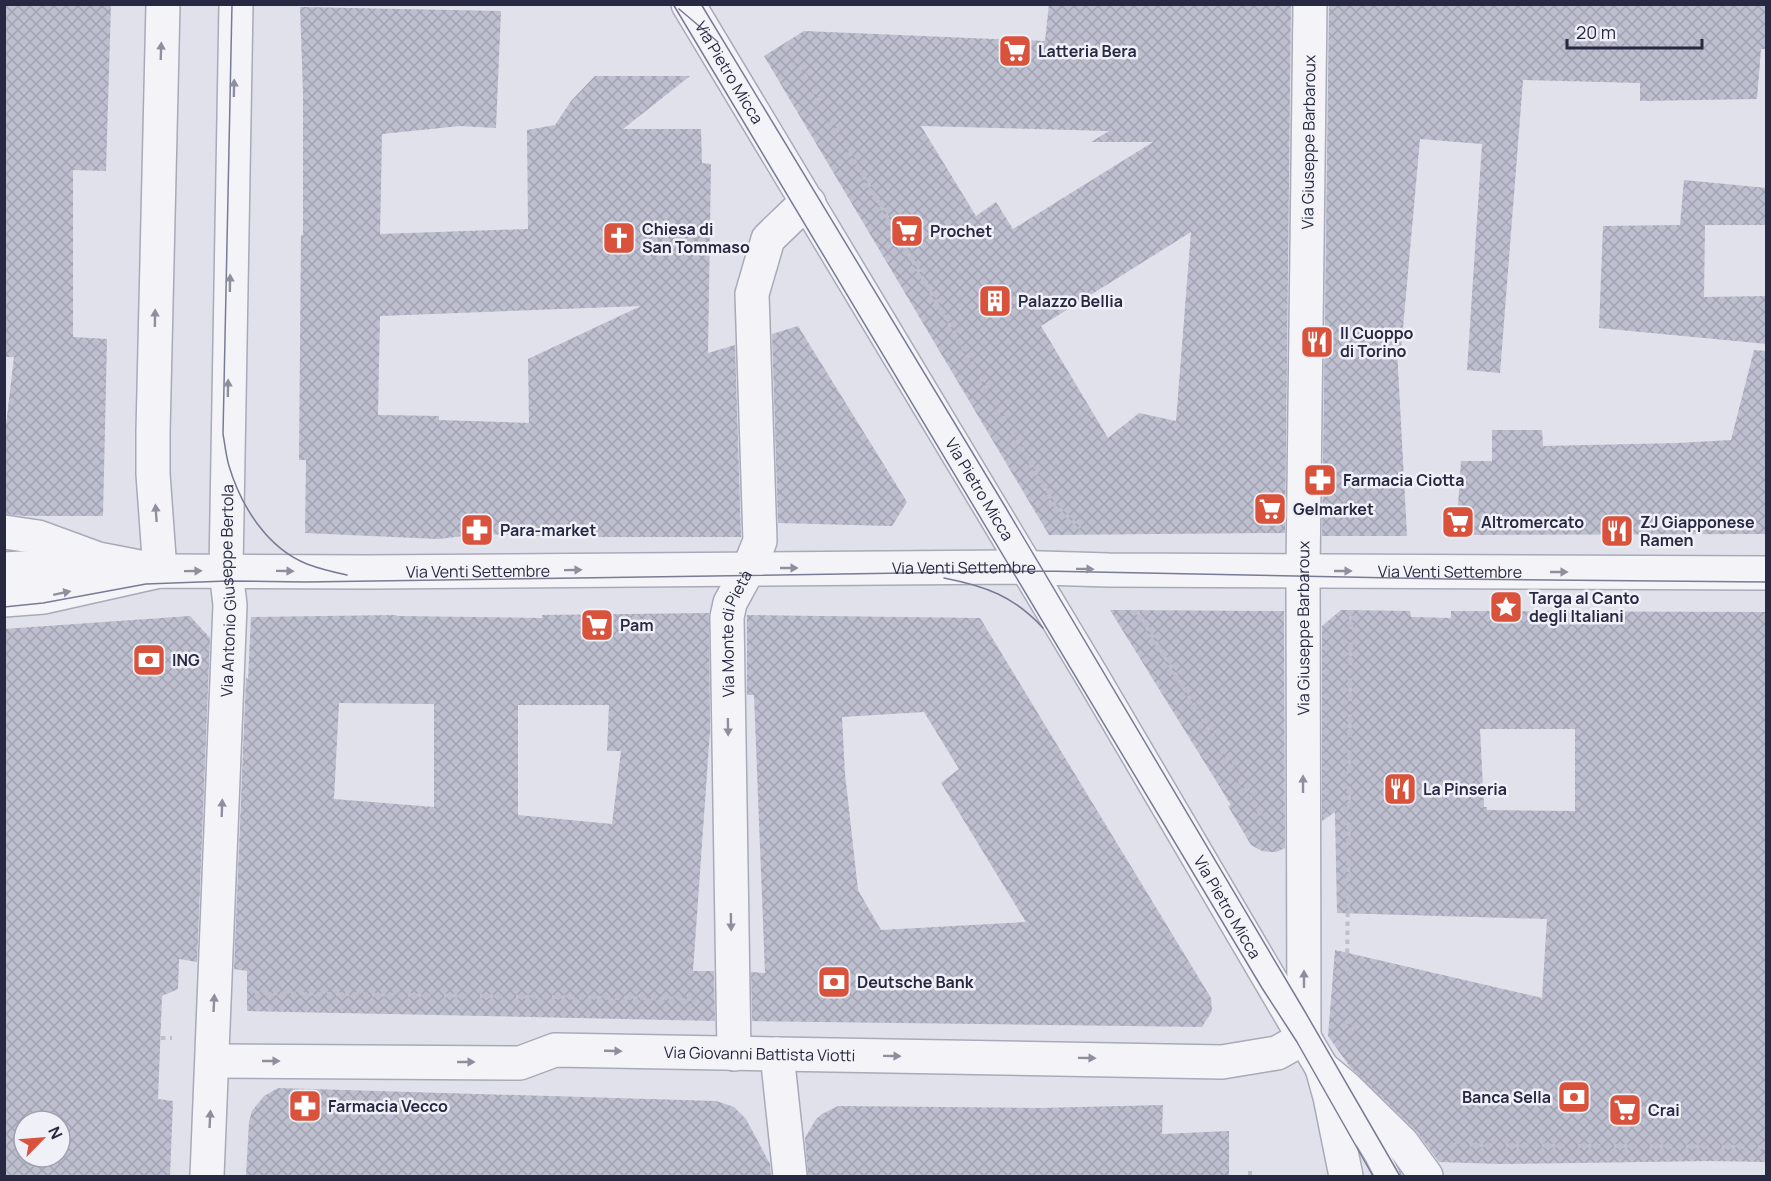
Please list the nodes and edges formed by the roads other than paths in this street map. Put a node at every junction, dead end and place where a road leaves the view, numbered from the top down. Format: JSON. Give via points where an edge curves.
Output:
{"nodes":[{"id":1,"x":163,"y":4,"type":"edge"},
{"id":2,"x":236,"y":4,"type":"edge"},
{"id":3,"x":688,"y":4,"type":"edge"},
{"id":4,"x":1310,"y":4,"type":"edge"},
{"id":5,"x":809,"y":203,"type":"junction"},
{"id":6,"x":4,"y":532,"type":"edge"},
{"id":7,"x":98,"y":559,"type":"junction"},
{"id":8,"x":749,"y":568,"type":"junction"},
{"id":9,"x":1026,"y":568,"type":"junction"},
{"id":10,"x":4,"y":569,"type":"edge"},
{"id":11,"x":226,"y":570,"type":"junction"},
{"id":12,"x":160,"y":571,"type":"junction"},
{"id":13,"x":1303,"y":571,"type":"junction"},
{"id":14,"x":1767,"y":573,"type":"edge"},
{"id":15,"x":4,"y":600,"type":"edge"},
{"id":16,"x":1304,"y":1038,"type":"junction"},
{"id":17,"x":734,"y":1054,"type":"junction"},
{"id":18,"x":777,"y":1054,"type":"junction"},
{"id":19,"x":213,"y":1061,"type":"junction"},
{"id":20,"x":1322,"y":1068,"type":"junction"},
{"id":21,"x":207,"y":1176,"type":"edge"},
{"id":22,"x":790,"y":1176,"type":"edge"},
{"id":23,"x":1346,"y":1176,"type":"edge"},
{"id":24,"x":1388,"y":1176,"type":"edge"},
{"id":25,"x":1426,"y":1176,"type":"edge"}],
"edges":[{"from":12,"to":1,"type":"street","one_way":true,"via":[[153,442]]},
{"from":11,"to":2,"type":"street","name":"Via Antonio Giuseppe Bertola","one_way":true},
{"from":3,"to":5,"type":"street","name":"Via Pietro Micca"},
{"from":4,"to":13,"type":"street","name":"Via Giuseppe Barbaroux"},
{"from":5,"to":8,"type":"street","name":"Via Monte di Pietà","via":[[768,239],[752,294],[760,541]]},
{"from":5,"to":9,"type":"street","name":"Via Pietro Micca"},
{"from":6,"to":7,"type":"street","name":"Via Venti Settembre","via":[[38,537]]},
{"from":7,"to":10,"type":"street","name":"Via Venti Settembre"},
{"from":7,"to":12,"type":"street","name":"Via Venti Settembre"},
{"from":8,"to":9,"type":"street","name":"Via Venti Settembre","one_way":true},
{"from":11,"to":8,"type":"street","name":"Via Venti Settembre","one_way":true},
{"from":8,"to":17,"type":"street","name":"Via Monte di Pietà","one_way":true,"via":[[727,617]]},
{"from":9,"to":13,"type":"street","name":"Via Venti Settembre","one_way":true},
{"from":9,"to":16,"type":"street","name":"Via Pietro Micca"},
{"from":12,"to":11,"type":"street","name":"Via Venti Settembre","one_way":true},
{"from":19,"to":11,"type":"street","name":"Via Antonio Giuseppe Bertola","one_way":true,"via":[[230,605]]},
{"from":15,"to":12,"type":"street","name":"Via Venti Settembre","one_way":true,"via":[[44,597]]},
{"from":13,"to":14,"type":"street","name":"Via Venti Settembre","one_way":true},
{"from":16,"to":13,"type":"street","name":"Via Giuseppe Barbaroux","one_way":true},
{"from":18,"to":16,"type":"street","name":"Via Giovanni Battista Viotti","one_way":true,"via":[[1222,1062],[1277,1053]]},
{"from":16,"to":20,"type":"street","name":"Via Pietro Micca"},
{"from":17,"to":18,"type":"street","name":"Via Giovanni Battista Viotti"},
{"from":19,"to":17,"type":"street","name":"Via Giovanni Battista Viotti","one_way":true,"via":[[520,1063],[555,1050]]},
{"from":18,"to":22,"type":"street"},
{"from":21,"to":19,"type":"street","name":"Via Antonio Giuseppe Bertola","one_way":true},
{"from":20,"to":23,"type":"street"},
{"from":20,"to":24,"type":"lane"},
{"from":20,"to":25,"type":"street","via":[[1402,1143]]}]}
